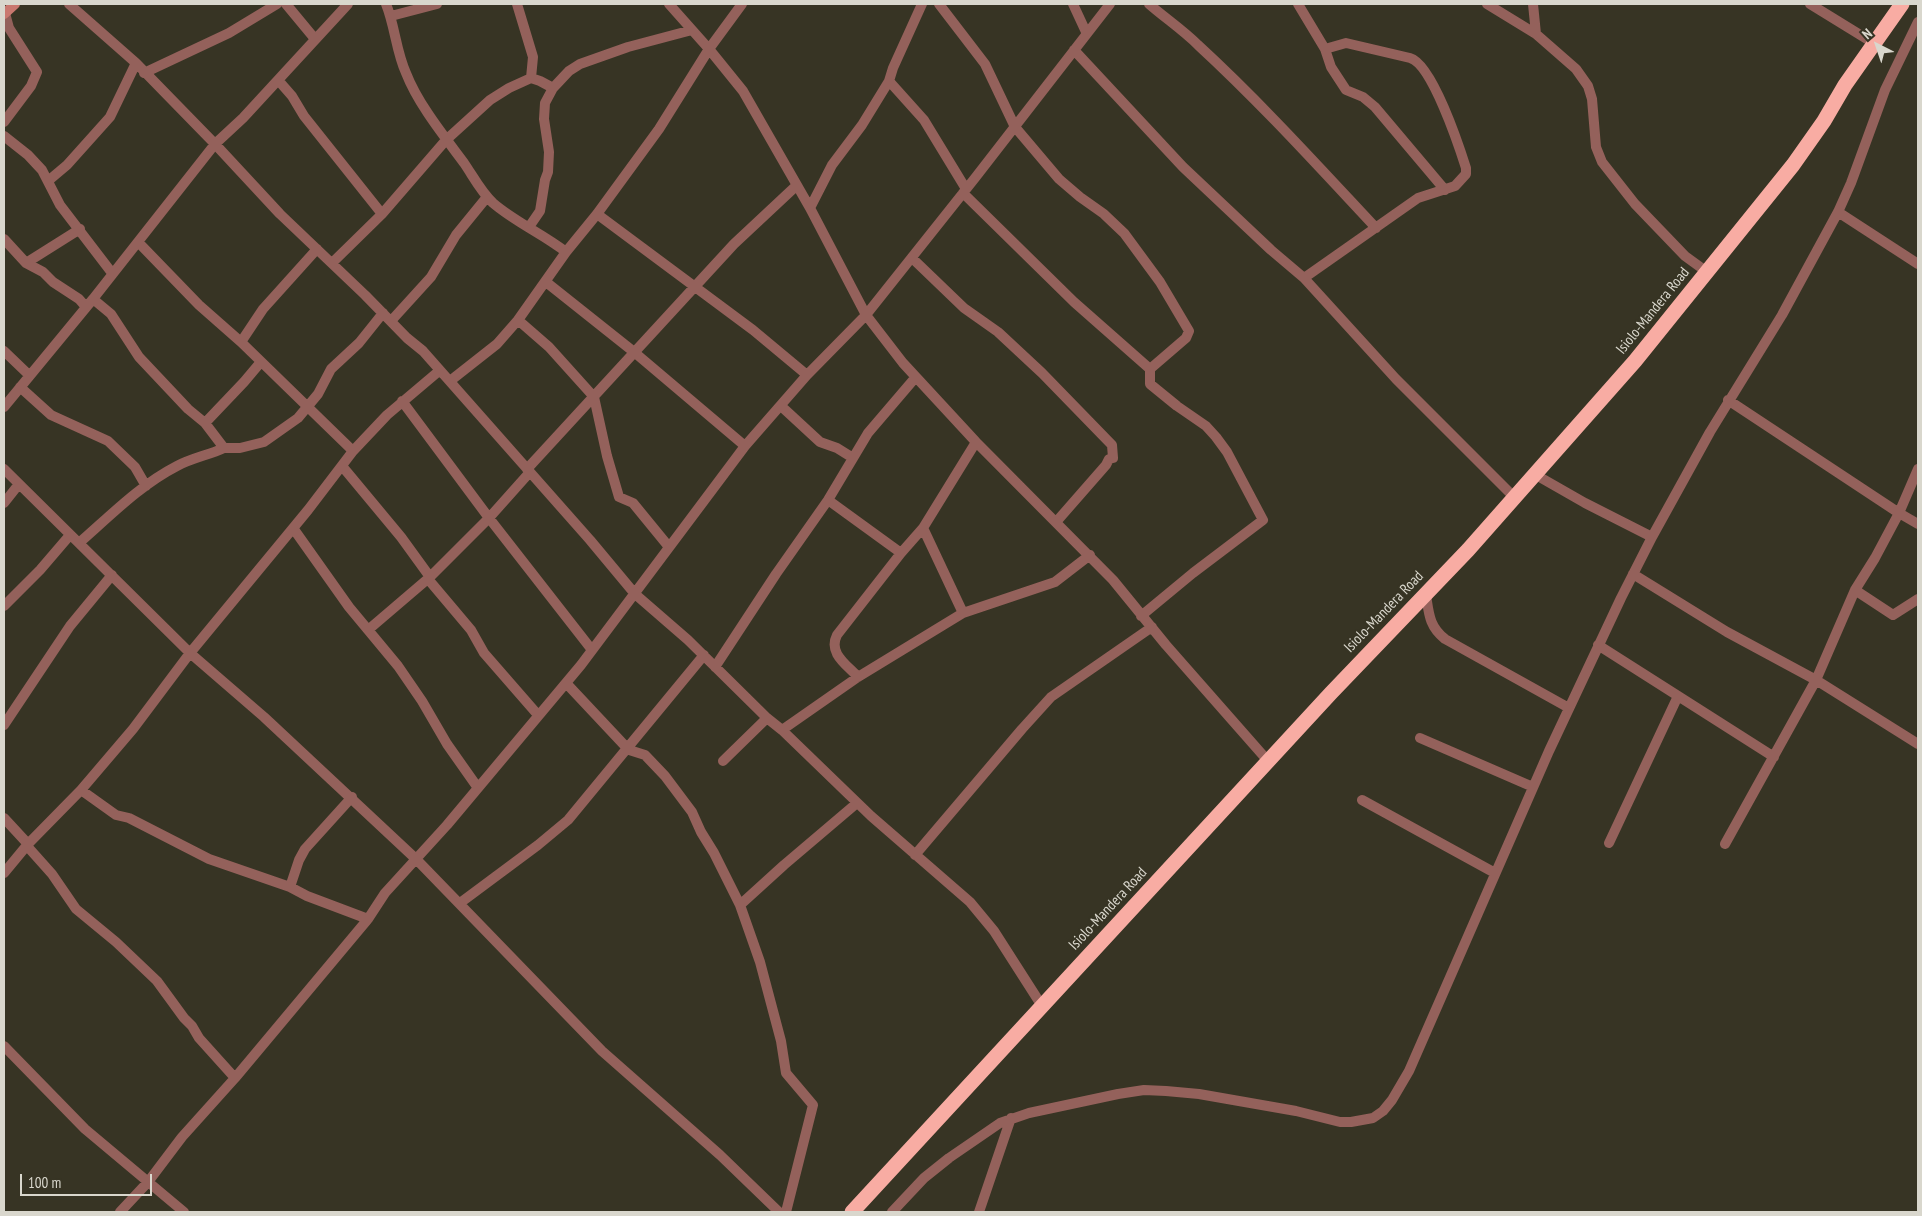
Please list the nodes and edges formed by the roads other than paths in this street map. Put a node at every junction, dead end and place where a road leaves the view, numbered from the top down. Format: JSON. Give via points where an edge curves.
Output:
{"nodes":[{"id":1,"x":15,"y":4,"type":"edge"},
{"id":2,"x":69,"y":4,"type":"edge"},
{"id":3,"x":277,"y":4,"type":"edge"},
{"id":4,"x":286,"y":4,"type":"edge"},
{"id":5,"x":348,"y":4,"type":"edge"},
{"id":6,"x":386,"y":4,"type":"edge"},
{"id":7,"x":437,"y":4,"type":"edge"},
{"id":8,"x":517,"y":4,"type":"edge"},
{"id":9,"x":669,"y":4,"type":"edge"},
{"id":10,"x":742,"y":4,"type":"edge"},
{"id":11,"x":922,"y":4,"type":"edge"},
{"id":12,"x":939,"y":4,"type":"edge"},
{"id":13,"x":1073,"y":4,"type":"edge"},
{"id":14,"x":1110,"y":4,"type":"edge"},
{"id":15,"x":1149,"y":4,"type":"edge"},
{"id":16,"x":1298,"y":4,"type":"edge"},
{"id":17,"x":1487,"y":4,"type":"edge"},
{"id":18,"x":1533,"y":4,"type":"edge"},
{"id":19,"x":1810,"y":4,"type":"edge"},
{"id":20,"x":1902,"y":4,"type":"edge"},
{"id":21,"x":5,"y":13,"type":"edge"},
{"id":22,"x":391,"y":16,"type":"junction"},
{"id":23,"x":1918,"y":22,"type":"edge"},
{"id":24,"x":692,"y":30,"type":"junction"},
{"id":25,"x":1086,"y":32,"type":"junction"},
{"id":26,"x":1536,"y":34,"type":"junction"},
{"id":27,"x":315,"y":39,"type":"junction"},
{"id":28,"x":1875,"y":44,"type":"junction"},
{"id":29,"x":710,"y":49,"type":"junction"},
{"id":30,"x":1325,"y":49,"type":"junction"},
{"id":31,"x":1074,"y":50,"type":"junction"},
{"id":32,"x":136,"y":63,"type":"junction"},
{"id":33,"x":144,"y":73,"type":"junction"},
{"id":34,"x":531,"y":78,"type":"junction"},
{"id":35,"x":278,"y":80,"type":"junction"},
{"id":36,"x":889,"y":81,"type":"junction"},
{"id":37,"x":553,"y":88,"type":"junction"},
{"id":38,"x":4,"y":122,"type":"edge"},
{"id":39,"x":1015,"y":127,"type":"junction"},
{"id":40,"x":4,"y":136,"type":"edge"},
{"id":41,"x":446,"y":140,"type":"junction"},
{"id":42,"x":215,"y":144,"type":"junction"},
{"id":43,"x":48,"y":180,"type":"junction"},
{"id":44,"x":796,"y":186,"type":"junction"},
{"id":45,"x":1446,"y":190,"type":"junction"},
{"id":46,"x":964,"y":191,"type":"junction"},
{"id":47,"x":487,"y":197,"type":"junction"},
{"id":48,"x":810,"y":208,"type":"junction"},
{"id":49,"x":1838,"y":212,"type":"junction"},
{"id":50,"x":382,"y":214,"type":"junction"},
{"id":51,"x":597,"y":214,"type":"junction"},
{"id":52,"x":529,"y":227,"type":"junction"},
{"id":53,"x":1376,"y":228,"type":"junction"},
{"id":54,"x":80,"y":229,"type":"junction"},
{"id":55,"x":4,"y":239,"type":"edge"},
{"id":56,"x":138,"y":242,"type":"junction"},
{"id":57,"x":317,"y":248,"type":"junction"},
{"id":58,"x":566,"y":252,"type":"junction"},
{"id":59,"x":912,"y":258,"type":"junction"},
{"id":60,"x":26,"y":263,"type":"junction"},
{"id":61,"x":332,"y":263,"type":"junction"},
{"id":62,"x":1918,"y":264,"type":"edge"},
{"id":63,"x":1707,"y":272,"type":"junction"},
{"id":64,"x":112,"y":273,"type":"junction"},
{"id":65,"x":1304,"y":278,"type":"junction"},
{"id":66,"x":546,"y":282,"type":"junction"},
{"id":67,"x":695,"y":286,"type":"junction"},
{"id":68,"x":89,"y":303,"type":"junction"},
{"id":69,"x":383,"y":313,"type":"junction"},
{"id":70,"x":866,"y":315,"type":"junction"},
{"id":71,"x":391,"y":320,"type":"junction"},
{"id":72,"x":518,"y":320,"type":"junction"},
{"id":73,"x":241,"y":342,"type":"junction"},
{"id":74,"x":4,"y":350,"type":"edge"},
{"id":75,"x":634,"y":352,"type":"junction"},
{"id":76,"x":260,"y":362,"type":"junction"},
{"id":77,"x":1150,"y":369,"type":"junction"},
{"id":78,"x":439,"y":371,"type":"junction"},
{"id":79,"x":29,"y":375,"type":"junction"},
{"id":80,"x":807,"y":375,"type":"junction"},
{"id":81,"x":915,"y":378,"type":"junction"},
{"id":82,"x":450,"y":381,"type":"junction"},
{"id":83,"x":20,"y":387,"type":"junction"},
{"id":84,"x":594,"y":397,"type":"junction"},
{"id":85,"x":1728,"y":400,"type":"junction"},
{"id":86,"x":402,"y":401,"type":"junction"},
{"id":87,"x":781,"y":406,"type":"junction"},
{"id":88,"x":4,"y":407,"type":"edge"},
{"id":89,"x":307,"y":408,"type":"junction"},
{"id":90,"x":205,"y":423,"type":"junction"},
{"id":91,"x":976,"y":442,"type":"junction"},
{"id":92,"x":745,"y":446,"type":"junction"},
{"id":93,"x":224,"y":448,"type":"junction"},
{"id":94,"x":353,"y":452,"type":"junction"},
{"id":95,"x":853,"y":458,"type":"junction"},
{"id":96,"x":342,"y":466,"type":"junction"},
{"id":97,"x":4,"y":469,"type":"edge"},
{"id":98,"x":1918,"y":469,"type":"edge"},
{"id":99,"x":528,"y":471,"type":"junction"},
{"id":100,"x":1536,"y":475,"type":"junction"},
{"id":101,"x":19,"y":484,"type":"junction"},
{"id":102,"x":146,"y":486,"type":"junction"},
{"id":103,"x":1515,"y":498,"type":"junction"},
{"id":104,"x":828,"y":500,"type":"junction"},
{"id":105,"x":4,"y":503,"type":"edge"},
{"id":106,"x":1899,"y":513,"type":"junction"},
{"id":107,"x":489,"y":518,"type":"junction"},
{"id":108,"x":1057,"y":521,"type":"junction"},
{"id":109,"x":1918,"y":524,"type":"edge"},
{"id":110,"x":293,"y":528,"type":"junction"},
{"id":111,"x":923,"y":528,"type":"junction"},
{"id":112,"x":70,"y":535,"type":"junction"},
{"id":113,"x":1652,"y":537,"type":"junction"},
{"id":114,"x":79,"y":543,"type":"junction"},
{"id":115,"x":669,"y":547,"type":"junction"},
{"id":116,"x":901,"y":553,"type":"junction"},
{"id":117,"x":1090,"y":555,"type":"junction"},
{"id":118,"x":1633,"y":574,"type":"junction"},
{"id":119,"x":112,"y":575,"type":"junction"},
{"id":120,"x":429,"y":578,"type":"junction"},
{"id":121,"x":1855,"y":590,"type":"junction"},
{"id":122,"x":635,"y":594,"type":"junction"},
{"id":123,"x":1426,"y":595,"type":"junction"},
{"id":124,"x":1918,"y":599,"type":"edge"},
{"id":125,"x":4,"y":606,"type":"edge"},
{"id":126,"x":964,"y":613,"type":"junction"},
{"id":127,"x":1142,"y":616,"type":"junction"},
{"id":128,"x":1152,"y":627,"type":"junction"},
{"id":129,"x":368,"y":630,"type":"junction"},
{"id":130,"x":1598,"y":645,"type":"junction"},
{"id":131,"x":592,"y":650,"type":"junction"},
{"id":132,"x":190,"y":653,"type":"junction"},
{"id":133,"x":704,"y":655,"type":"junction"},
{"id":134,"x":715,"y":667,"type":"junction"},
{"id":135,"x":858,"y":677,"type":"junction"},
{"id":136,"x":1816,"y":680,"type":"junction"},
{"id":137,"x":566,"y":683,"type":"junction"},
{"id":138,"x":1678,"y":696,"type":"junction"},
{"id":139,"x":1569,"y":708,"type":"junction"},
{"id":140,"x":538,"y":715,"type":"junction"},
{"id":141,"x":767,"y":718,"type":"junction"},
{"id":142,"x":4,"y":726,"type":"edge"},
{"id":143,"x":782,"y":730,"type":"junction"},
{"id":144,"x":1420,"y":738,"type":"dead end"},
{"id":145,"x":1918,"y":744,"type":"edge"},
{"id":146,"x":626,"y":749,"type":"junction"},
{"id":147,"x":1774,"y":757,"type":"junction"},
{"id":148,"x":723,"y":761,"type":"dead end"},
{"id":149,"x":1268,"y":761,"type":"junction"},
{"id":150,"x":1533,"y":787,"type":"junction"},
{"id":151,"x":478,"y":788,"type":"junction"},
{"id":152,"x":82,"y":790,"type":"junction"},
{"id":153,"x":352,"y":797,"type":"junction"},
{"id":154,"x":1362,"y":800,"type":"dead end"},
{"id":155,"x":857,"y":803,"type":"junction"},
{"id":156,"x":4,"y":818,"type":"edge"},
{"id":157,"x":1609,"y":843,"type":"dead end"},
{"id":158,"x":1725,"y":844,"type":"dead end"},
{"id":159,"x":27,"y":845,"type":"junction"},
{"id":160,"x":915,"y":855,"type":"junction"},
{"id":161,"x":417,"y":860,"type":"junction"},
{"id":162,"x":4,"y":873,"type":"edge"},
{"id":163,"x":1495,"y":873,"type":"junction"},
{"id":164,"x":290,"y":887,"type":"junction"},
{"id":165,"x":460,"y":903,"type":"junction"},
{"id":166,"x":740,"y":905,"type":"junction"},
{"id":167,"x":368,"y":919,"type":"junction"},
{"id":168,"x":1042,"y":1006,"type":"junction"},
{"id":169,"x":4,"y":1046,"type":"edge"},
{"id":170,"x":235,"y":1078,"type":"junction"},
{"id":171,"x":1011,"y":1118,"type":"junction"},
{"id":172,"x":148,"y":1182,"type":"junction"},
{"id":173,"x":120,"y":1212,"type":"edge"},
{"id":174,"x":184,"y":1212,"type":"edge"},
{"id":175,"x":779,"y":1212,"type":"edge"},
{"id":176,"x":786,"y":1212,"type":"edge"},
{"id":177,"x":852,"y":1212,"type":"edge"},
{"id":178,"x":892,"y":1212,"type":"edge"},
{"id":179,"x":979,"y":1212,"type":"edge"}],
"edges":[{"from":1,"to":21,"type":"main road"},
{"from":2,"to":32,"type":"street"},
{"from":3,"to":33,"type":"street","via":[[229,33]]},
{"from":4,"to":27,"type":"street"},
{"from":5,"to":27,"type":"street"},
{"from":6,"to":22,"type":"street"},
{"from":7,"to":22,"type":"street"},
{"from":8,"to":34,"type":"street","via":[[533,57]]},
{"from":9,"to":24,"type":"street"},
{"from":10,"to":29,"type":"street"},
{"from":11,"to":36,"type":"street"},
{"from":12,"to":39,"type":"street","via":[[985,64]]},
{"from":13,"to":25,"type":"street"},
{"from":14,"to":25,"type":"street"},
{"from":15,"to":53,"type":"street","via":[[1227,73],[1303,148]]},
{"from":16,"to":30,"type":"street"},
{"from":17,"to":26,"type":"street"},
{"from":18,"to":26,"type":"street"},
{"from":19,"to":28,"type":"street"},
{"from":20,"to":28,"type":"highway","name":"Isiolo-Mandera Road"},
{"from":21,"to":38,"type":"street","via":[[9,28],[37,72],[31,86]]},
{"from":22,"to":41,"type":"street","via":[[406,74]]},
{"from":23,"to":49,"type":"street","via":[[1885,90]]},
{"from":24,"to":29,"type":"street"},
{"from":24,"to":37,"type":"street","via":[[580,64]]},
{"from":25,"to":31,"type":"street"},
{"from":26,"to":63,"type":"street","via":[[1576,69],[1588,86],[1596,146],[1602,162],[1685,256]]},
{"from":27,"to":35,"type":"street"},
{"from":28,"to":63,"type":"highway","name":"Isiolo-Mandera Road","via":[[1793,165]]},
{"from":29,"to":44,"type":"street","via":[[743,91]]},
{"from":29,"to":51,"type":"street","via":[[659,129]]},
{"from":30,"to":45,"type":"street","via":[[1346,90],[1363,97],[1376,108]]},
{"from":30,"to":45,"type":"street","via":[[1346,43],[1418,62],[1446,113],[1466,168],[1460,182]]},
{"from":31,"to":39,"type":"street"},
{"from":31,"to":65,"type":"street","via":[[1183,167]]},
{"from":32,"to":33,"type":"street"},
{"from":32,"to":43,"type":"street","via":[[110,117],[67,165]]},
{"from":33,"to":42,"type":"street"},
{"from":34,"to":37,"type":"street"},
{"from":34,"to":41,"type":"street","via":[[498,94]]},
{"from":35,"to":42,"type":"street"},
{"from":35,"to":50,"type":"street"},
{"from":36,"to":46,"type":"street","via":[[924,120]]},
{"from":36,"to":48,"type":"street","via":[[832,166]]},
{"from":37,"to":52,"type":"street","via":[[545,104],[544,119],[549,152],[548,172],[540,211]]},
{"from":39,"to":46,"type":"street"},
{"from":39,"to":77,"type":"street","via":[[1059,179],[1124,232],[1188,328],[1188,336]]},
{"from":40,"to":43,"type":"street","via":[[28,154]]},
{"from":41,"to":47,"type":"street"},
{"from":41,"to":50,"type":"street"},
{"from":42,"to":56,"type":"street"},
{"from":42,"to":57,"type":"street","via":[[280,214]]},
{"from":43,"to":54,"type":"street","via":[[60,205]]},
{"from":44,"to":48,"type":"street"},
{"from":44,"to":67,"type":"street"},
{"from":45,"to":53,"type":"street","via":[[1418,198]]},
{"from":46,"to":59,"type":"street"},
{"from":46,"to":77,"type":"street","via":[[1080,308]]},
{"from":47,"to":52,"type":"street"},
{"from":47,"to":71,"type":"street","via":[[456,235],[431,277]]},
{"from":48,"to":70,"type":"street"},
{"from":49,"to":62,"type":"street"},
{"from":49,"to":85,"type":"street","via":[[1782,315]]},
{"from":50,"to":61,"type":"street"},
{"from":51,"to":58,"type":"street"},
{"from":51,"to":67,"type":"street"},
{"from":52,"to":58,"type":"street"},
{"from":53,"to":65,"type":"street"},
{"from":54,"to":60,"type":"street"},
{"from":54,"to":64,"type":"street"},
{"from":55,"to":60,"type":"street"},
{"from":56,"to":64,"type":"street"},
{"from":56,"to":73,"type":"street","via":[[199,305]]},
{"from":57,"to":61,"type":"street"},
{"from":57,"to":73,"type":"street","via":[[263,310]]},
{"from":58,"to":66,"type":"street"},
{"from":59,"to":70,"type":"street"},
{"from":59,"to":108,"type":"street","via":[[964,308],[998,332],[1042,373],[1112,445],[1113,458]]},
{"from":60,"to":68,"type":"street"},
{"from":61,"to":69,"type":"street"},
{"from":63,"to":100,"type":"highway","name":"Isiolo-Mandera Road"},
{"from":64,"to":68,"type":"street"},
{"from":65,"to":103,"type":"street","via":[[1396,379]]},
{"from":66,"to":72,"type":"street"},
{"from":66,"to":75,"type":"street"},
{"from":67,"to":75,"type":"street"},
{"from":67,"to":80,"type":"street"},
{"from":68,"to":79,"type":"street"},
{"from":68,"to":90,"type":"street","via":[[111,314],[139,357]]},
{"from":69,"to":71,"type":"street"},
{"from":69,"to":89,"type":"street","via":[[359,343],[331,369]]},
{"from":70,"to":80,"type":"street"},
{"from":70,"to":81,"type":"street"},
{"from":71,"to":78,"type":"street"},
{"from":72,"to":82,"type":"street","via":[[497,344]]},
{"from":72,"to":84,"type":"street","via":[[549,347]]},
{"from":73,"to":76,"type":"street"},
{"from":74,"to":79,"type":"street"},
{"from":75,"to":84,"type":"street"},
{"from":75,"to":92,"type":"street"},
{"from":76,"to":89,"type":"street"},
{"from":76,"to":90,"type":"street"},
{"from":77,"to":127,"type":"street","via":[[1150,384],[1206,426],[1227,452],[1263,520]]},
{"from":78,"to":82,"type":"street"},
{"from":78,"to":86,"type":"street"},
{"from":79,"to":83,"type":"street"},
{"from":80,"to":87,"type":"street"},
{"from":81,"to":91,"type":"street"},
{"from":81,"to":95,"type":"street","via":[[876,422]]},
{"from":82,"to":99,"type":"street"},
{"from":83,"to":88,"type":"street"},
{"from":83,"to":102,"type":"street","via":[[51,415],[108,442],[135,467]]},
{"from":84,"to":99,"type":"street"},
{"from":84,"to":115,"type":"street","via":[[619,497],[633,503]]},
{"from":85,"to":106,"type":"street"},
{"from":85,"to":113,"type":"street"},
{"from":86,"to":94,"type":"street"},
{"from":86,"to":107,"type":"street"},
{"from":87,"to":92,"type":"street"},
{"from":87,"to":95,"type":"street","via":[[820,442]]},
{"from":89,"to":93,"type":"street","via":[[284,430],[264,442],[246,448]]},
{"from":89,"to":94,"type":"street"},
{"from":90,"to":93,"type":"street"},
{"from":91,"to":108,"type":"street"},
{"from":91,"to":111,"type":"street"},
{"from":92,"to":115,"type":"street"},
{"from":93,"to":102,"type":"street","via":[[179,464]]},
{"from":94,"to":96,"type":"street"},
{"from":95,"to":104,"type":"street"},
{"from":96,"to":110,"type":"street"},
{"from":96,"to":120,"type":"street","via":[[401,537]]},
{"from":97,"to":101,"type":"street"},
{"from":98,"to":106,"type":"street"},
{"from":99,"to":107,"type":"street"},
{"from":99,"to":122,"type":"street"},
{"from":100,"to":103,"type":"highway","name":"Isiolo-Mandera Road"},
{"from":100,"to":113,"type":"street"},
{"from":101,"to":105,"type":"street"},
{"from":101,"to":112,"type":"street"},
{"from":102,"to":114,"type":"street"},
{"from":103,"to":123,"type":"highway","name":"Isiolo-Mandera Road"},
{"from":104,"to":116,"type":"street"},
{"from":104,"to":134,"type":"street"},
{"from":106,"to":109,"type":"street"},
{"from":106,"to":121,"type":"street"},
{"from":107,"to":120,"type":"street"},
{"from":107,"to":131,"type":"street"},
{"from":108,"to":117,"type":"street"},
{"from":110,"to":129,"type":"street"},
{"from":110,"to":132,"type":"street"},
{"from":111,"to":116,"type":"street"},
{"from":111,"to":126,"type":"street"},
{"from":112,"to":114,"type":"street"},
{"from":112,"to":125,"type":"street"},
{"from":113,"to":118,"type":"street"},
{"from":114,"to":119,"type":"street"},
{"from":115,"to":122,"type":"street"},
{"from":116,"to":135,"type":"street","via":[[834,640],[836,655]]},
{"from":117,"to":126,"type":"street","via":[[1055,582]]},
{"from":117,"to":127,"type":"street"},
{"from":118,"to":130,"type":"street"},
{"from":118,"to":136,"type":"street","via":[[1727,632]]},
{"from":119,"to":132,"type":"street"},
{"from":119,"to":142,"type":"street","via":[[70,626]]},
{"from":120,"to":129,"type":"street"},
{"from":120,"to":140,"type":"street","via":[[474,635],[484,653]]},
{"from":121,"to":124,"type":"street","via":[[1893,615]]},
{"from":121,"to":136,"type":"street"},
{"from":122,"to":131,"type":"street"},
{"from":122,"to":133,"type":"street"},
{"from":123,"to":139,"type":"street","via":[[1431,621],[1445,640]]},
{"from":123,"to":149,"type":"highway","name":"Isiolo-Mandera Road"},
{"from":126,"to":135,"type":"street"},
{"from":127,"to":128,"type":"street"},
{"from":128,"to":149,"type":"street"},
{"from":128,"to":160,"type":"street","via":[[1051,698]]},
{"from":129,"to":151,"type":"street","via":[[403,673]]},
{"from":130,"to":138,"type":"street"},
{"from":130,"to":139,"type":"street"},
{"from":131,"to":137,"type":"street"},
{"from":132,"to":152,"type":"street","via":[[134,729]]},
{"from":132,"to":153,"type":"street"},
{"from":133,"to":134,"type":"street"},
{"from":133,"to":146,"type":"street"},
{"from":134,"to":141,"type":"street"},
{"from":135,"to":143,"type":"street"},
{"from":136,"to":145,"type":"street"},
{"from":136,"to":147,"type":"street"},
{"from":137,"to":140,"type":"street"},
{"from":137,"to":146,"type":"street"},
{"from":138,"to":147,"type":"street"},
{"from":138,"to":157,"type":"street"},
{"from":139,"to":150,"type":"street"},
{"from":140,"to":151,"type":"street"},
{"from":141,"to":143,"type":"street"},
{"from":141,"to":148,"type":"street"},
{"from":143,"to":155,"type":"street"},
{"from":144,"to":150,"type":"street"},
{"from":146,"to":165,"type":"street","via":[[568,820]]},
{"from":146,"to":166,"type":"street","via":[[645,755],[672,784],[692,812]]},
{"from":147,"to":158,"type":"street"},
{"from":149,"to":168,"type":"highway","name":"Isiolo-Mandera Road"},
{"from":150,"to":163,"type":"street"},
{"from":151,"to":161,"type":"street"},
{"from":152,"to":159,"type":"street"},
{"from":152,"to":164,"type":"street","via":[[116,815],[129,818],[197,853]]},
{"from":153,"to":161,"type":"street"},
{"from":153,"to":164,"type":"street","via":[[305,849]]},
{"from":154,"to":163,"type":"street"},
{"from":155,"to":160,"type":"street"},
{"from":155,"to":166,"type":"street"},
{"from":156,"to":159,"type":"street"},
{"from":159,"to":162,"type":"street"},
{"from":159,"to":170,"type":"street","via":[[76,909],[157,982],[199,1038]]},
{"from":160,"to":168,"type":"street","via":[[982,916]]},
{"from":161,"to":165,"type":"street"},
{"from":161,"to":167,"type":"street","via":[[385,893]]},
{"from":163,"to":171,"type":"street","via":[[1409,1071],[1392,1100],[1373,1118],[1340,1122],[1199,1094],[1144,1090]]},
{"from":164,"to":167,"type":"street"},
{"from":165,"to":175,"type":"street","via":[[602,1051]]},
{"from":166,"to":176,"type":"street","via":[[760,962],[786,1073],[813,1105]]},
{"from":167,"to":170,"type":"street"},
{"from":168,"to":177,"type":"highway","name":"Isiolo-Mandera Road"},
{"from":169,"to":172,"type":"street","via":[[85,1129]]},
{"from":170,"to":172,"type":"street","via":[[182,1137]]},
{"from":171,"to":178,"type":"street","via":[[936,1168]]},
{"from":171,"to":179,"type":"street"},
{"from":172,"to":173,"type":"street"},
{"from":172,"to":174,"type":"street"}]}
